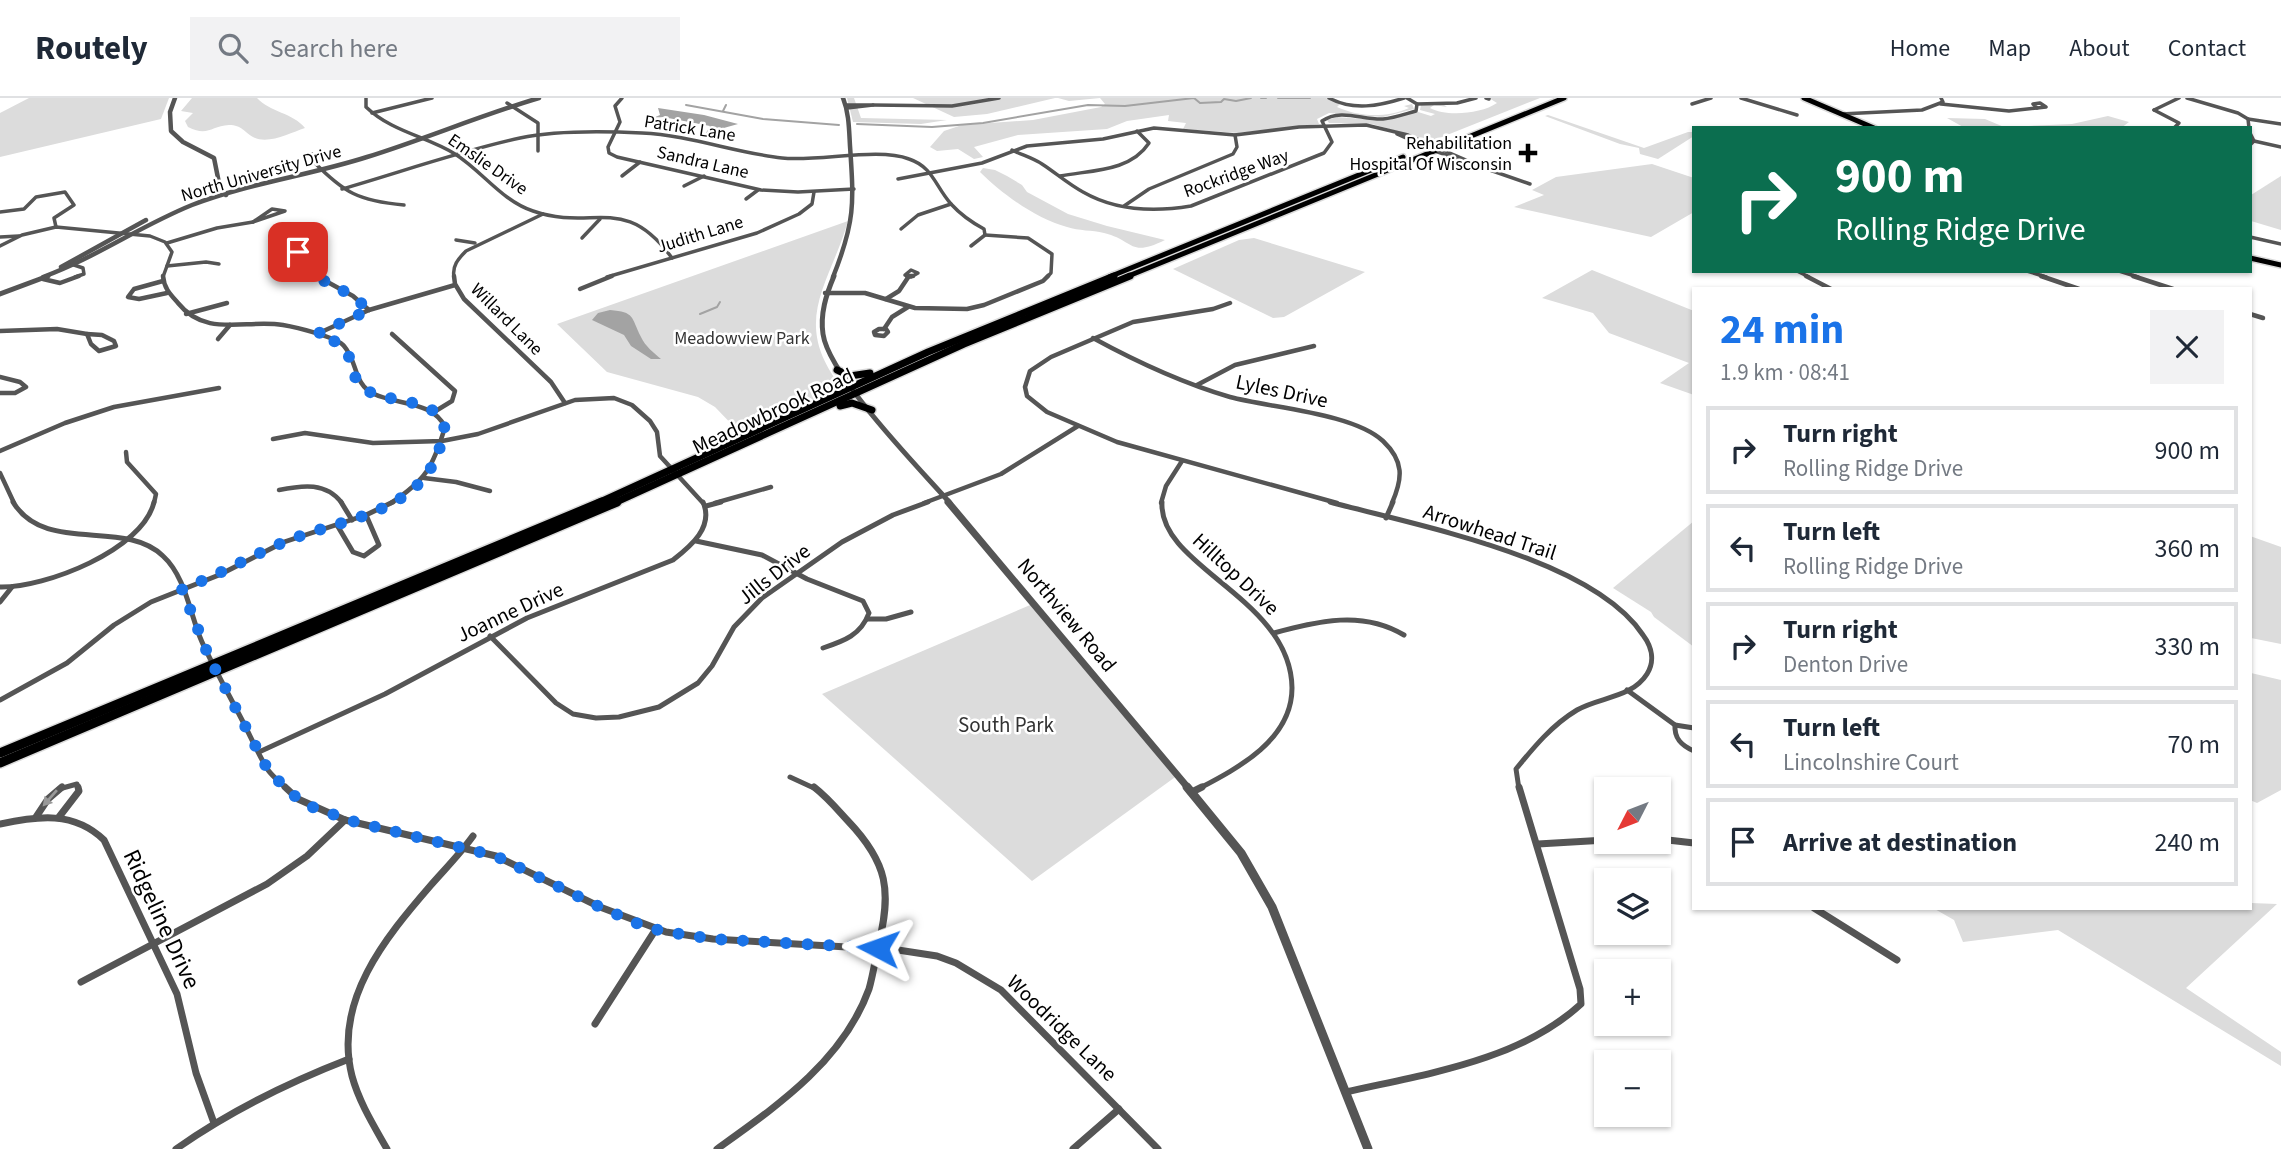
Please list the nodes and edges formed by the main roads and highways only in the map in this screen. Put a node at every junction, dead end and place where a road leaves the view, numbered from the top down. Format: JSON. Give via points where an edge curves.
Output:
{"nodes":[{"id":1,"x":1549,"y":98,"type":"edge"},
{"id":2,"x":1564,"y":98,"type":"edge"},
{"id":3,"x":1797,"y":98,"type":"edge"},
{"id":4,"x":1804,"y":98,"type":"edge"},
{"id":5,"x":1841,"y":114,"type":"junction"},
{"id":6,"x":1869,"y":126,"type":"edge"},
{"id":7,"x":1434,"y":148,"type":"junction"},
{"id":8,"x":2252,"y":258,"type":"edge"},
{"id":9,"x":2281,"y":265,"type":"edge"},
{"id":10,"x":924,"y":353,"type":"junction"},
{"id":11,"x":837,"y":370,"type":"road end"},
{"id":12,"x":854,"y":390,"type":"junction"},
{"id":13,"x":872,"y":410,"type":"road end"},
{"id":14,"x":773,"y":432,"type":"junction"},
{"id":15,"x":676,"y":473,"type":"junction"},
{"id":16,"x":215,"y":668,"type":"junction"},
{"id":17,"x":0,"y":753,"type":"edge"},
{"id":18,"x":0,"y":764,"type":"edge"}],
"edges":[{"from":1,"to":7,"type":"main road","name":"Meadowbrook Road"},
{"from":2,"to":7,"type":"main road","name":"Meadowbrook Road"},
{"from":3,"to":5,"type":"main road"},
{"from":4,"to":5,"type":"main road"},
{"from":5,"to":6,"type":"main road"},
{"from":7,"to":10,"type":"main road","name":"Meadowbrook Road"},
{"from":7,"to":12,"type":"main road","name":"Meadowbrook Road"},
{"from":8,"to":9,"type":"main road"},
{"from":10,"to":11,"type":"main road","via":[[859,376]]},
{"from":10,"to":12,"type":"main road"},
{"from":12,"to":14,"type":"main road","name":"Meadowbrook Road"},
{"from":12,"to":15,"type":"main road","name":"Meadowbrook Road"},
{"from":13,"to":14,"type":"main road","via":[[847,404]]},
{"from":14,"to":15,"type":"main road","name":"Meadowbrook Road"},
{"from":15,"to":16,"type":"main road","name":"Meadowbrook Road"},
{"from":16,"to":17,"type":"main road","name":"Meadowbrook Road"},
{"from":16,"to":18,"type":"main road","name":"Meadowbrook Road"}]}
